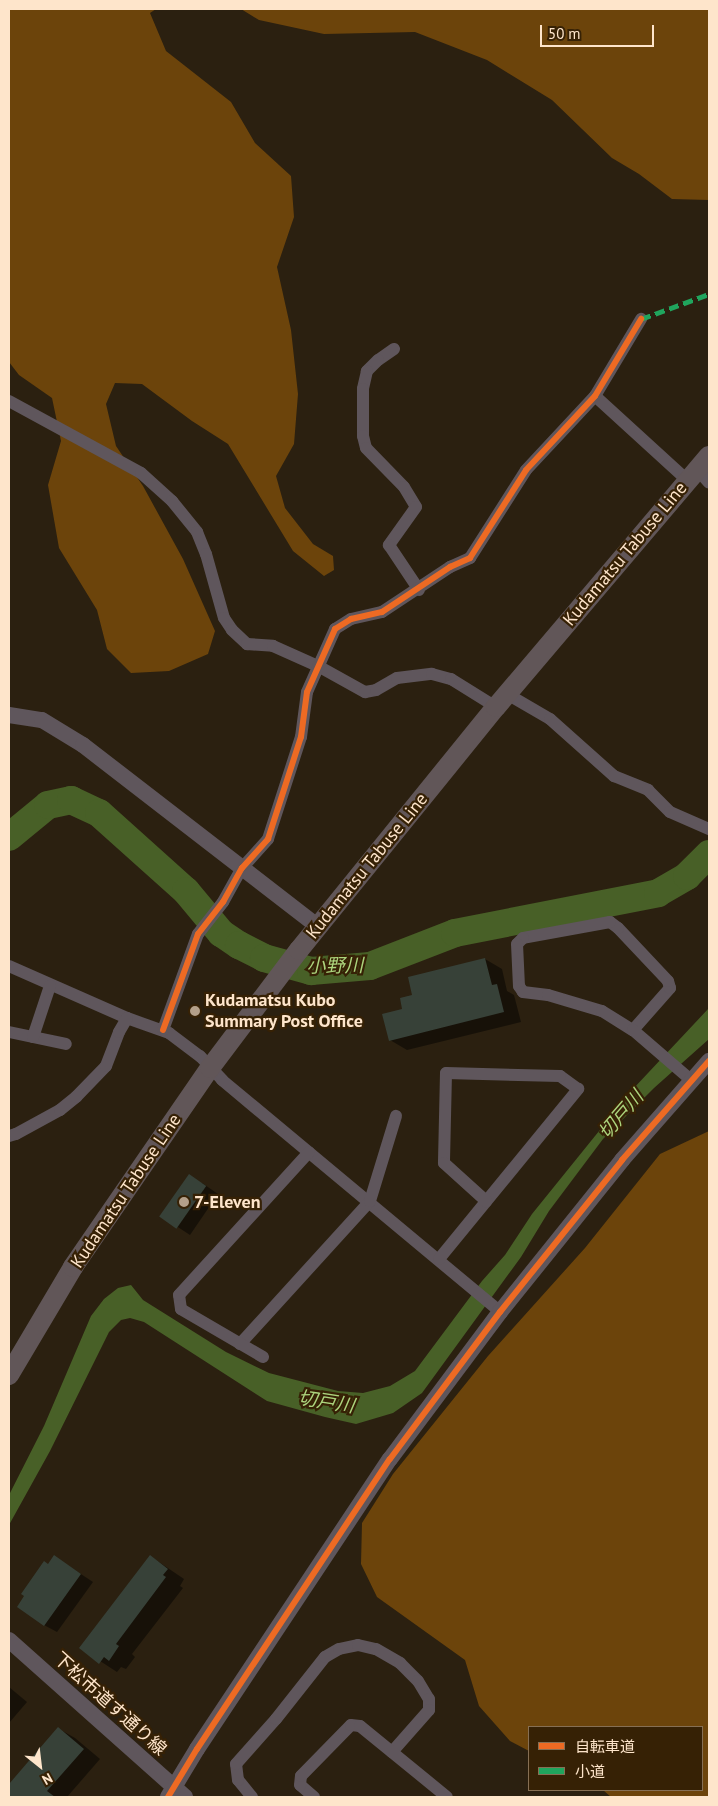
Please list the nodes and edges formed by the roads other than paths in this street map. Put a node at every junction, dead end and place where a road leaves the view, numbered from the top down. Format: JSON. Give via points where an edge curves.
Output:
{"nodes":[{"id":1,"x":641,"y":319,"type":"dead end"},
{"id":2,"x":394,"y":349,"type":"dead end"},
{"id":3,"x":595,"y":396,"type":"junction"},
{"id":4,"x":9,"y":401,"type":"edge"},
{"id":5,"x":701,"y":472,"type":"edge"},
{"id":6,"x":419,"y":590,"type":"junction"},
{"id":7,"x":318,"y":666,"type":"junction"},
{"id":8,"x":502,"y":700,"type":"junction"},
{"id":9,"x":9,"y":715,"type":"edge"},
{"id":10,"x":709,"y":829,"type":"edge"},
{"id":11,"x":242,"y":868,"type":"junction"},
{"id":12,"x":318,"y":926,"type":"junction"},
{"id":13,"x":9,"y":966,"type":"edge"},
{"id":14,"x":50,"y":986,"type":"junction"},
{"id":15,"x":127,"y":1018,"type":"junction"},
{"id":16,"x":163,"y":1030,"type":"junction"},
{"id":17,"x":633,"y":1030,"type":"junction"},
{"id":18,"x":9,"y":1032,"type":"edge"},
{"id":19,"x":33,"y":1037,"type":"junction"},
{"id":20,"x":66,"y":1044,"type":"dead end"},
{"id":21,"x":709,"y":1060,"type":"edge"},
{"id":22,"x":210,"y":1068,"type":"junction"},
{"id":23,"x":685,"y":1075,"type":"junction"},
{"id":24,"x":396,"y":1116,"type":"dead end"},
{"id":25,"x":9,"y":1136,"type":"edge"},
{"id":26,"x":309,"y":1152,"type":"junction"},
{"id":27,"x":370,"y":1201,"type":"junction"},
{"id":28,"x":486,"y":1201,"type":"junction"},
{"id":29,"x":439,"y":1259,"type":"junction"},
{"id":30,"x":496,"y":1309,"type":"junction"},
{"id":31,"x":240,"y":1344,"type":"junction"},
{"id":32,"x":263,"y":1358,"type":"dead end"},
{"id":33,"x":9,"y":1375,"type":"edge"},
{"id":34,"x":9,"y":1640,"type":"edge"},
{"id":35,"x":392,"y":1752,"type":"junction"},
{"id":36,"x":176,"y":1794,"type":"edge"},
{"id":37,"x":252,"y":1797,"type":"edge"},
{"id":38,"x":314,"y":1797,"type":"edge"},
{"id":39,"x":447,"y":1797,"type":"edge"}],
"edges":[{"from":1,"to":3,"type":"street"},
{"from":2,"to":6,"type":"street","via":[[367,371],[363,389],[363,436],[366,448],[404,487],[416,507],[389,545]]},
{"from":3,"to":5,"type":"street"},
{"from":3,"to":6,"type":"street","via":[[526,470],[470,558]]},
{"from":4,"to":7,"type":"street","via":[[141,473],[172,501],[197,532],[224,618],[232,630],[247,644],[272,646]]},
{"from":5,"to":8,"type":"main road","name":"Kudamatsu Tabuse Line"},
{"from":6,"to":7,"type":"street","via":[[382,612],[351,619],[335,629]]},
{"from":7,"to":8,"type":"street","via":[[365,692],[376,690],[397,678],[432,674]]},
{"from":7,"to":11,"type":"street","via":[[307,692],[302,738],[268,839]]},
{"from":8,"to":10,"type":"street","via":[[550,719],[614,776],[648,790],[670,812]]},
{"from":8,"to":12,"type":"main road","name":"Kudamatsu Tabuse Line"},
{"from":9,"to":11,"type":"street","via":[[42,720],[61,730]]},
{"from":11,"to":12,"type":"street"},
{"from":11,"to":16,"type":"street","via":[[198,934]]},
{"from":12,"to":22,"type":"main road","name":"Kudamatsu Tabuse Line"},
{"from":13,"to":14,"type":"street"},
{"from":14,"to":15,"type":"street"},
{"from":14,"to":19,"type":"street"},
{"from":15,"to":16,"type":"street","via":[[155,1030]]},
{"from":15,"to":25,"type":"street","via":[[106,1066],[76,1097],[60,1110]]},
{"from":16,"to":22,"type":"street","via":[[200,1056]]},
{"from":17,"to":17,"type":"street","via":[[602,1011],[548,995],[523,992],[519,986],[517,944],[523,938],[610,922],[668,981],[670,988]]},
{"from":17,"to":23,"type":"street"},
{"from":18,"to":19,"type":"street"},
{"from":19,"to":20,"type":"street"},
{"from":21,"to":23,"type":"street"},
{"from":22,"to":26,"type":"street"},
{"from":22,"to":33,"type":"main road","name":"Kudamatsu Tabuse Line","via":[[73,1267]]},
{"from":23,"to":30,"type":"street","via":[[622,1160]]},
{"from":24,"to":27,"type":"street"},
{"from":26,"to":27,"type":"street"},
{"from":26,"to":31,"type":"street","via":[[180,1295],[181,1309]]},
{"from":27,"to":29,"type":"street"},
{"from":27,"to":31,"type":"street"},
{"from":28,"to":28,"type":"street","via":[[444,1163],[446,1073],[560,1076],[578,1089]]},
{"from":28,"to":29,"type":"street"},
{"from":29,"to":30,"type":"street"},
{"from":30,"to":36,"type":"street","via":[[390,1460],[197,1749]]},
{"from":31,"to":32,"type":"street"},
{"from":34,"to":36,"type":"street","name":"下松市道す通り線"},
{"from":35,"to":37,"type":"street","via":[[429,1710],[429,1699],[418,1681],[400,1663],[376,1649],[358,1645],[339,1649],[324,1657],[236,1764],[238,1780]]},
{"from":35,"to":38,"type":"street","via":[[360,1726],[351,1725],[301,1776],[300,1785]]},
{"from":35,"to":39,"type":"street"}]}
